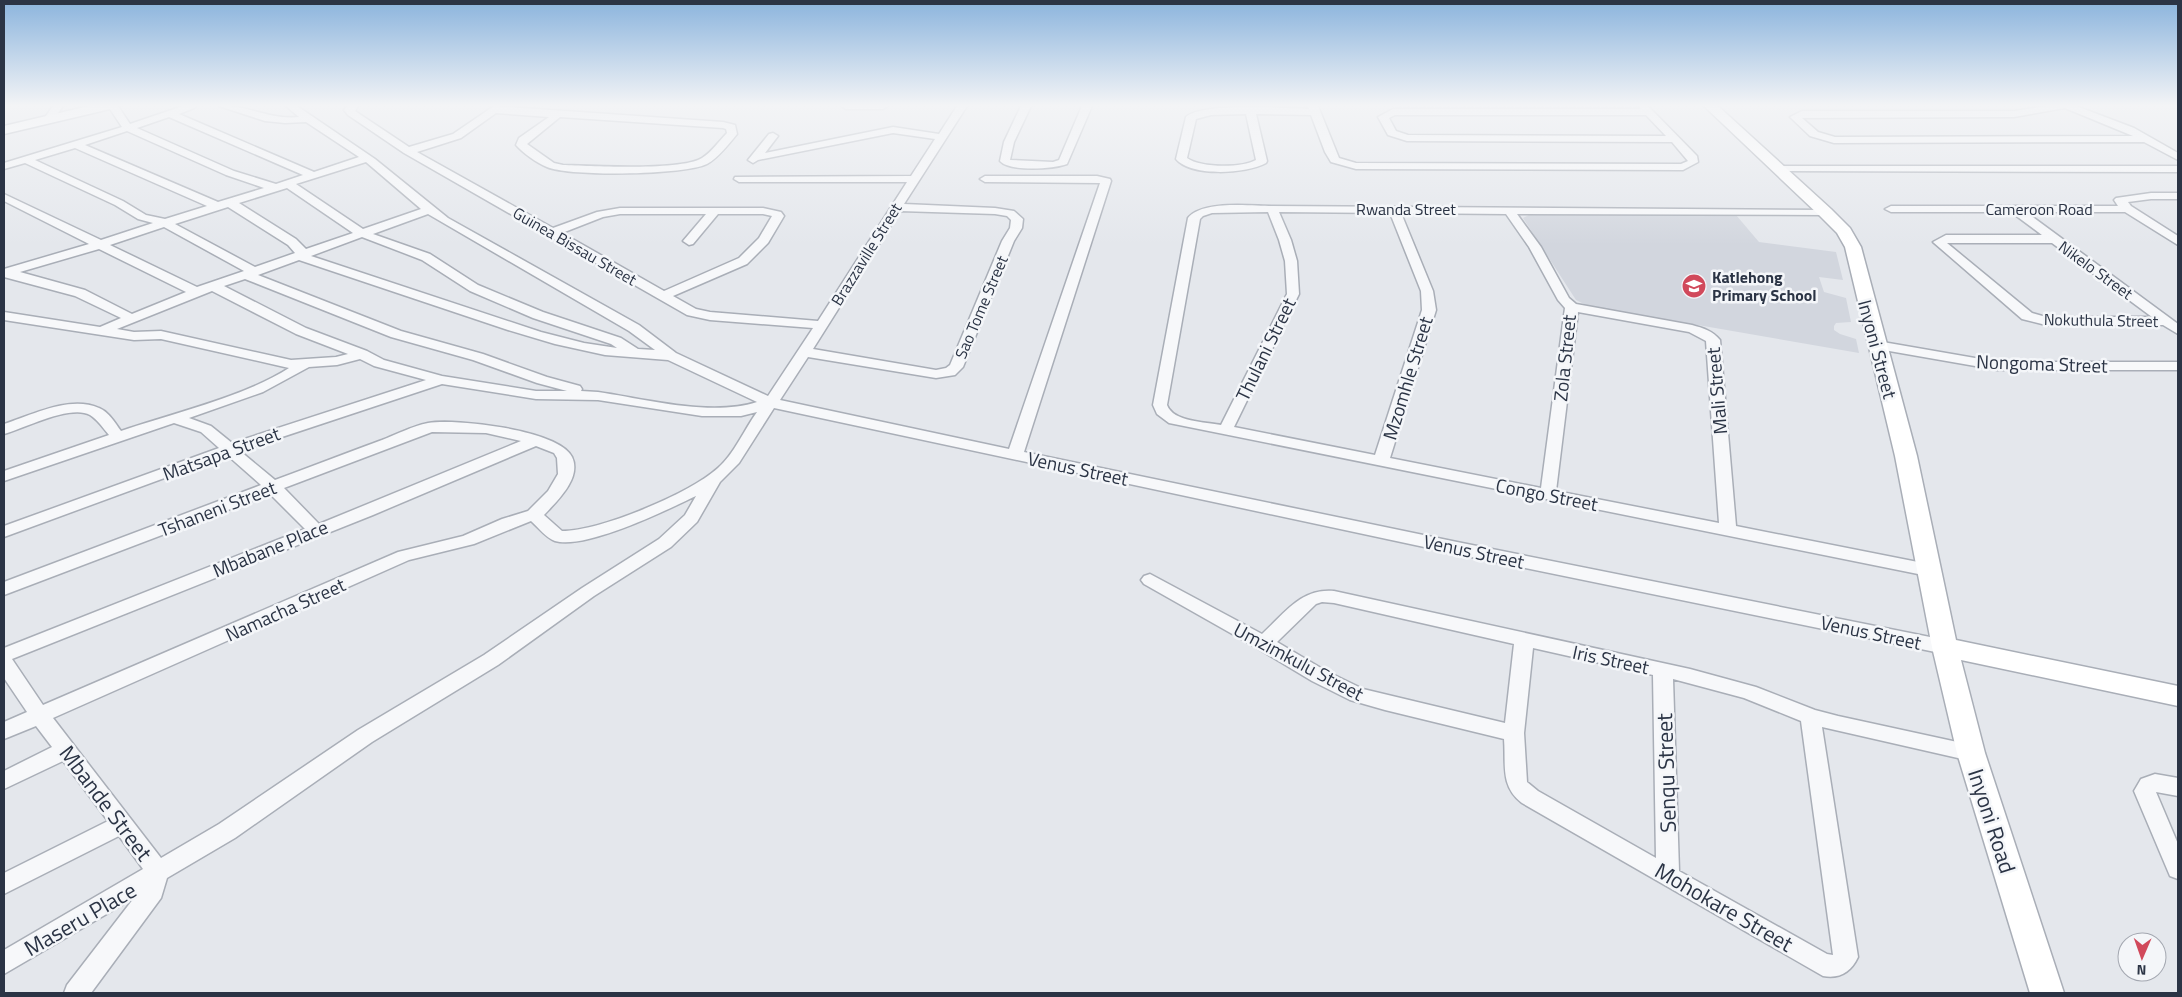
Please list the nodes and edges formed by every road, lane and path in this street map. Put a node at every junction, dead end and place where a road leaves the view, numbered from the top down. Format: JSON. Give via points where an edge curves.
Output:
{"nodes":[{"id":1,"x":47,"y":153,"type":"edge"},
{"id":2,"x":95,"y":153,"type":"edge"},
{"id":3,"x":184,"y":153,"type":"edge"},
{"id":4,"x":263,"y":153,"type":"edge"},
{"id":5,"x":358,"y":153,"type":"edge"},
{"id":6,"x":411,"y":153,"type":"edge"},
{"id":7,"x":532,"y":153,"type":"edge"},
{"id":8,"x":714,"y":153,"type":"edge"},
{"id":9,"x":759,"y":153,"type":"edge"},
{"id":10,"x":781,"y":153,"type":"edge"},
{"id":11,"x":931,"y":153,"type":"edge"},
{"id":12,"x":1007,"y":153,"type":"edge"},
{"id":13,"x":1067,"y":153,"type":"edge"},
{"id":14,"x":1184,"y":153,"type":"edge"},
{"id":15,"x":1260,"y":153,"type":"edge"},
{"id":16,"x":1330,"y":153,"type":"edge"},
{"id":17,"x":1687,"y":153,"type":"edge"},
{"id":18,"x":1761,"y":153,"type":"edge"},
{"id":19,"x":367,"y":158,"type":"junction"},
{"id":20,"x":754,"y":158,"type":"junction"},
{"id":21,"x":25,"y":159,"type":"junction"},
{"id":22,"x":6,"y":162,"type":"edge"},
{"id":23,"x":2178,"y":168,"type":"edge"},
{"id":24,"x":1779,"y":169,"type":"junction"},
{"id":25,"x":312,"y":175,"type":"junction"},
{"id":26,"x":763,"y":177,"type":"junction"},
{"id":27,"x":739,"y":179,"type":"dead end"},
{"id":28,"x":913,"y":179,"type":"junction"},
{"id":29,"x":985,"y":179,"type":"dead end"},
{"id":30,"x":287,"y":183,"type":"junction"},
{"id":31,"x":274,"y":187,"type":"junction"},
{"id":32,"x":2178,"y":196,"type":"edge"},
{"id":33,"x":4,"y":197,"type":"edge"},
{"id":34,"x":229,"y":202,"type":"junction"},
{"id":35,"x":217,"y":206,"type":"junction"},
{"id":36,"x":895,"y":207,"type":"junction"},
{"id":37,"x":1272,"y":209,"type":"junction"},
{"id":38,"x":1891,"y":209,"type":"dead end"},
{"id":39,"x":2014,"y":209,"type":"junction"},
{"id":40,"x":2127,"y":209,"type":"junction"},
{"id":41,"x":428,"y":210,"type":"junction"},
{"id":42,"x":1394,"y":210,"type":"junction"},
{"id":43,"x":1509,"y":210,"type":"junction"},
{"id":44,"x":715,"y":211,"type":"junction"},
{"id":45,"x":1825,"y":212,"type":"junction"},
{"id":46,"x":165,"y":223,"type":"junction"},
{"id":47,"x":554,"y":232,"type":"junction"},
{"id":48,"x":363,"y":234,"type":"junction"},
{"id":49,"x":2055,"y":240,"type":"junction"},
{"id":50,"x":689,"y":241,"type":"dead end"},
{"id":51,"x":2178,"y":241,"type":"edge"},
{"id":52,"x":98,"y":245,"type":"junction"},
{"id":53,"x":301,"y":256,"type":"junction"},
{"id":54,"x":5,"y":273,"type":"edge"},
{"id":55,"x":251,"y":274,"type":"junction"},
{"id":56,"x":213,"y":286,"type":"junction"},
{"id":57,"x":196,"y":292,"type":"junction"},
{"id":58,"x":662,"y":296,"type":"junction"},
{"id":59,"x":1572,"y":307,"type":"junction"},
{"id":60,"x":4,"y":316,"type":"edge"},
{"id":61,"x":130,"y":318,"type":"junction"},
{"id":62,"x":2166,"y":321,"type":"junction"},
{"id":63,"x":822,"y":325,"type":"junction"},
{"id":64,"x":2178,"y":330,"type":"edge"},
{"id":65,"x":102,"y":331,"type":"junction"},
{"id":66,"x":1877,"y":345,"type":"junction"},
{"id":67,"x":634,"y":352,"type":"junction"},
{"id":68,"x":805,"y":352,"type":"junction"},
{"id":69,"x":362,"y":354,"type":"junction"},
{"id":70,"x":671,"y":356,"type":"junction"},
{"id":71,"x":304,"y":364,"type":"junction"},
{"id":72,"x":2178,"y":366,"type":"edge"},
{"id":73,"x":441,"y":380,"type":"junction"},
{"id":74,"x":598,"y":396,"type":"junction"},
{"id":75,"x":770,"y":403,"type":"junction"},
{"id":76,"x":1166,"y":416,"type":"joint"},
{"id":77,"x":174,"y":418,"type":"junction"},
{"id":78,"x":4,"y":429,"type":"edge"},
{"id":79,"x":1225,"y":431,"type":"junction"},
{"id":80,"x":118,"y":437,"type":"junction"},
{"id":81,"x":536,"y":440,"type":"junction"},
{"id":82,"x":230,"y":449,"type":"junction"},
{"id":83,"x":1015,"y":455,"type":"junction"},
{"id":84,"x":1381,"y":461,"type":"junction"},
{"id":85,"x":4,"y":476,"type":"edge"},
{"id":86,"x":714,"y":479,"type":"junction"},
{"id":87,"x":273,"y":487,"type":"junction"},
{"id":88,"x":1548,"y":494,"type":"junction"},
{"id":89,"x":534,"y":515,"type":"junction"},
{"id":90,"x":1728,"y":529,"type":"junction"},
{"id":91,"x":316,"y":530,"type":"junction"},
{"id":92,"x":4,"y":532,"type":"edge"},
{"id":93,"x":1928,"y":570,"type":"junction"},
{"id":94,"x":1150,"y":580,"type":"dead end"},
{"id":95,"x":4,"y":589,"type":"edge"},
{"id":96,"x":1524,"y":640,"type":"junction"},
{"id":97,"x":1264,"y":643,"type":"junction"},
{"id":98,"x":1944,"y":647,"type":"junction"},
{"id":99,"x":4,"y":656,"type":"edge"},
{"id":100,"x":4,"y":663,"type":"edge"},
{"id":101,"x":1663,"y":671,"type":"junction"},
{"id":102,"x":2178,"y":696,"type":"edge"},
{"id":103,"x":40,"y":716,"type":"junction"},
{"id":104,"x":1810,"y":716,"type":"junction"},
{"id":105,"x":4,"y":731,"type":"edge"},
{"id":106,"x":1514,"y":733,"type":"junction"},
{"id":107,"x":66,"y":750,"type":"junction"},
{"id":108,"x":1970,"y":753,"type":"junction"},
{"id":109,"x":4,"y":781,"type":"edge"},
{"id":110,"x":2178,"y":786,"type":"edge"},
{"id":111,"x":123,"y":824,"type":"junction"},
{"id":112,"x":2178,"y":869,"type":"edge"},
{"id":113,"x":156,"y":874,"type":"junction"},
{"id":114,"x":1668,"y":875,"type":"junction"},
{"id":115,"x":4,"y":884,"type":"edge"},
{"id":116,"x":4,"y":963,"type":"edge"},
{"id":117,"x":76,"y":993,"type":"edge"},
{"id":118,"x":2047,"y":993,"type":"edge"}],
"edges":[{"from":1,"to":21,"type":"street"},
{"from":2,"to":35,"type":"street"},
{"from":3,"to":31,"type":"street","via":[[230,173]]},
{"from":4,"to":25,"type":"street"},
{"from":5,"to":19,"type":"street"},
{"from":6,"to":47,"type":"street","name":"Guinea Bissau Street"},
{"from":7,"to":8,"type":"street","via":[[563,168],[665,168],[693,166],[705,162]]},
{"from":9,"to":20,"type":"street"},
{"from":10,"to":20,"type":"street"},
{"from":11,"to":28,"type":"street","name":"Brazzaville Street"},
{"from":12,"to":13,"type":"street","via":[[1005,160],[1008,164],[1054,165],[1063,162]]},
{"from":14,"to":15,"type":"street","via":[[1182,160],[1188,165],[1247,168],[1260,164]]},
{"from":16,"to":17,"type":"street","via":[[1335,160],[1364,167],[1674,167],[1693,162]]},
{"from":18,"to":24,"type":"street","name":"Inyoni Street"},
{"from":19,"to":25,"type":"street"},
{"from":19,"to":41,"type":"street"},
{"from":20,"to":26,"type":"street","via":[[750,169]]},
{"from":21,"to":22,"type":"street"},
{"from":21,"to":46,"type":"street","via":[[119,202],[142,217]]},
{"from":23,"to":24,"type":"street"},
{"from":24,"to":45,"type":"street","name":"Inyoni Street"},
{"from":25,"to":30,"type":"street"},
{"from":26,"to":27,"type":"street"},
{"from":26,"to":28,"type":"street"},
{"from":28,"to":36,"type":"street","name":"Brazzaville Street"},
{"from":29,"to":83,"type":"street","via":[[1106,181]]},
{"from":30,"to":31,"type":"street"},
{"from":30,"to":48,"type":"street"},
{"from":31,"to":34,"type":"street"},
{"from":32,"to":40,"type":"street","via":[[2120,200]]},
{"from":33,"to":52,"type":"street"},
{"from":34,"to":35,"type":"street"},
{"from":34,"to":53,"type":"street","via":[[292,242]]},
{"from":35,"to":46,"type":"street"},
{"from":36,"to":63,"type":"street","name":"Brazzaville Street"},
{"from":36,"to":68,"type":"street","name":"Sao Tome Street","via":[[995,211],[1010,213],[1017,219],[1016,228],[956,367],[950,372],[936,374]]},
{"from":37,"to":42,"type":"street","name":"Rwanda Street"},
{"from":37,"to":76,"type":"street","name":"Rwanda Street","via":[[1212,210],[1194,218],[1160,405]]},
{"from":37,"to":79,"type":"street","name":"Thulani Street","via":[[1288,247],[1293,294]]},
{"from":38,"to":39,"type":"street","name":"Cameroon Road"},
{"from":39,"to":40,"type":"street","name":"Cameroon Road"},
{"from":39,"to":49,"type":"street","name":"Nikelo Street"},
{"from":40,"to":51,"type":"street"},
{"from":41,"to":48,"type":"street"},
{"from":41,"to":70,"type":"street","via":[[634,328]]},
{"from":42,"to":43,"type":"street","name":"Rwanda Street"},
{"from":42,"to":84,"type":"street","name":"Mzomhle Street","via":[[1427,291],[1429,310]]},
{"from":43,"to":45,"type":"street","name":"Rwanda Street"},
{"from":43,"to":59,"type":"street","name":"Zola Street","via":[[1564,300]]},
{"from":44,"to":47,"type":"street","via":[[611,212]]},
{"from":44,"to":50,"type":"street"},
{"from":44,"to":58,"type":"street","via":[[771,212],[778,216],[752,254],[743,261]]},
{"from":45,"to":66,"type":"street","name":"Inyoni Street","via":[[1853,247]]},
{"from":46,"to":52,"type":"street"},
{"from":46,"to":55,"type":"street"},
{"from":47,"to":58,"type":"street","name":"Guinea Bissau Street"},
{"from":48,"to":53,"type":"street"},
{"from":48,"to":67,"type":"street","via":[[426,258],[474,288],[538,315],[616,340]]},
{"from":49,"to":62,"type":"street","name":"Nikelo Street"},
{"from":49,"to":62,"type":"street","name":"Nokuthula Street","via":[[1946,239],[1939,242],[2027,316],[2046,321]]},
{"from":52,"to":54,"type":"street"},
{"from":52,"to":57,"type":"street"},
{"from":53,"to":55,"type":"street"},
{"from":53,"to":67,"type":"street","via":[[518,331],[584,347]]},
{"from":54,"to":61,"type":"street","via":[[80,293]]},
{"from":55,"to":56,"type":"street"},
{"from":55,"to":74,"type":"street","via":[[396,334]]},
{"from":56,"to":57,"type":"street"},
{"from":56,"to":69,"type":"street","via":[[302,331]]},
{"from":57,"to":61,"type":"street"},
{"from":58,"to":63,"type":"street","name":"Guinea Bissau Street","via":[[692,312],[706,315]]},
{"from":59,"to":88,"type":"street","name":"Zola Street"},
{"from":59,"to":90,"type":"street","name":"Mali Street","via":[[1692,329],[1713,340]]},
{"from":60,"to":65,"type":"street"},
{"from":61,"to":65,"type":"street"},
{"from":62,"to":64,"type":"street","name":"Nikelo Street"},
{"from":63,"to":68,"type":"street","name":"Brazzaville Street"},
{"from":65,"to":71,"type":"street","via":[[134,336],[161,335],[277,362]]},
{"from":66,"to":72,"type":"street","name":"Nongoma Street","via":[[1998,366]]},
{"from":66,"to":93,"type":"street","name":"Inyoni Street","via":[[1906,456]]},
{"from":67,"to":70,"type":"street"},
{"from":68,"to":75,"type":"street","name":"Brazzaville Street"},
{"from":69,"to":71,"type":"street","via":[[345,360]]},
{"from":69,"to":73,"type":"street","via":[[379,363]]},
{"from":70,"to":75,"type":"street","name":"Venus Street"},
{"from":71,"to":77,"type":"street","via":[[259,389]]},
{"from":73,"to":74,"type":"street","via":[[536,394]]},
{"from":73,"to":82,"type":"street","name":"Matsapa Street"},
{"from":74,"to":75,"type":"street","via":[[725,413]]},
{"from":75,"to":83,"type":"street","name":"Venus Street"},
{"from":75,"to":86,"type":"street","name":"Brazzaville Street","via":[[734,460]]},
{"from":76,"to":79,"type":"street","name":"Congo Street"},
{"from":77,"to":80,"type":"street"},
{"from":77,"to":82,"type":"street","via":[[206,429]]},
{"from":78,"to":80,"type":"street","via":[[66,410],[86,408],[97,413]]},
{"from":79,"to":84,"type":"street","name":"Congo Street"},
{"from":80,"to":85,"type":"street"},
{"from":81,"to":87,"type":"street","name":"Tshaneni Street","via":[[486,428],[430,428]]},
{"from":81,"to":89,"type":"street","via":[[559,450],[567,467],[564,482]]},
{"from":81,"to":91,"type":"street","name":"Mbabane Place"},
{"from":82,"to":87,"type":"street"},
{"from":82,"to":92,"type":"street","name":"Matsapa Street"},
{"from":83,"to":98,"type":"street","name":"Venus Street"},
{"from":84,"to":88,"type":"street","name":"Congo Street"},
{"from":86,"to":89,"type":"street","via":[[668,504],[576,537],[558,536]]},
{"from":86,"to":113,"type":"street","name":"Maseru Place","via":[[691,518],[665,543],[491,660],[365,736],[227,831]]},
{"from":87,"to":91,"type":"street"},
{"from":87,"to":95,"type":"street","name":"Tshaneni Street"},
{"from":88,"to":90,"type":"street","name":"Congo Street"},
{"from":89,"to":103,"type":"street","name":"Namacha Street","via":[[468,540],[404,556]]},
{"from":90,"to":93,"type":"street","name":"Congo Street"},
{"from":91,"to":99,"type":"street","name":"Mbabane Place"},
{"from":93,"to":98,"type":"street","name":"Inyoni Street"},
{"from":94,"to":97,"type":"street","name":"Umzimkulu Street"},
{"from":96,"to":97,"type":"street","name":"Iris Street","via":[[1326,596],[1310,600]]},
{"from":96,"to":101,"type":"street","name":"Iris Street"},
{"from":96,"to":106,"type":"street","name":"Mohokare Street"},
{"from":97,"to":106,"type":"street","name":"Umzimkulu Street","via":[[1357,695]]},
{"from":98,"to":102,"type":"street","name":"Venus Street"},
{"from":98,"to":108,"type":"street","name":"Inyoni Road"},
{"from":100,"to":103,"type":"street","name":"Mbande Street"},
{"from":101,"to":104,"type":"street","name":"Iris Street","via":[[1740,689]]},
{"from":101,"to":114,"type":"street","name":"Senqu Street"},
{"from":103,"to":105,"type":"street","name":"Namacha Street"},
{"from":103,"to":107,"type":"street","name":"Mbande Street"},
{"from":104,"to":108,"type":"street","name":"Iris Street"},
{"from":104,"to":114,"type":"street","name":"Mohokare Street","via":[[1846,957],[1844,962],[1836,966],[1823,965]]},
{"from":106,"to":114,"type":"street","name":"Mohokare Street","via":[[1516,779],[1521,790]]},
{"from":107,"to":109,"type":"street"},
{"from":107,"to":111,"type":"street","name":"Mbande Street"},
{"from":108,"to":118,"type":"street","name":"Inyoni Road"},
{"from":110,"to":112,"type":"street","via":[[2155,783],[2148,785],[2145,791]]},
{"from":111,"to":113,"type":"street","name":"Mbande Street","via":[[152,863]]},
{"from":111,"to":115,"type":"street"},
{"from":113,"to":116,"type":"street","name":"Maseru Place"},
{"from":113,"to":117,"type":"street","name":"Mbande Street","via":[[153,891]]}]}
